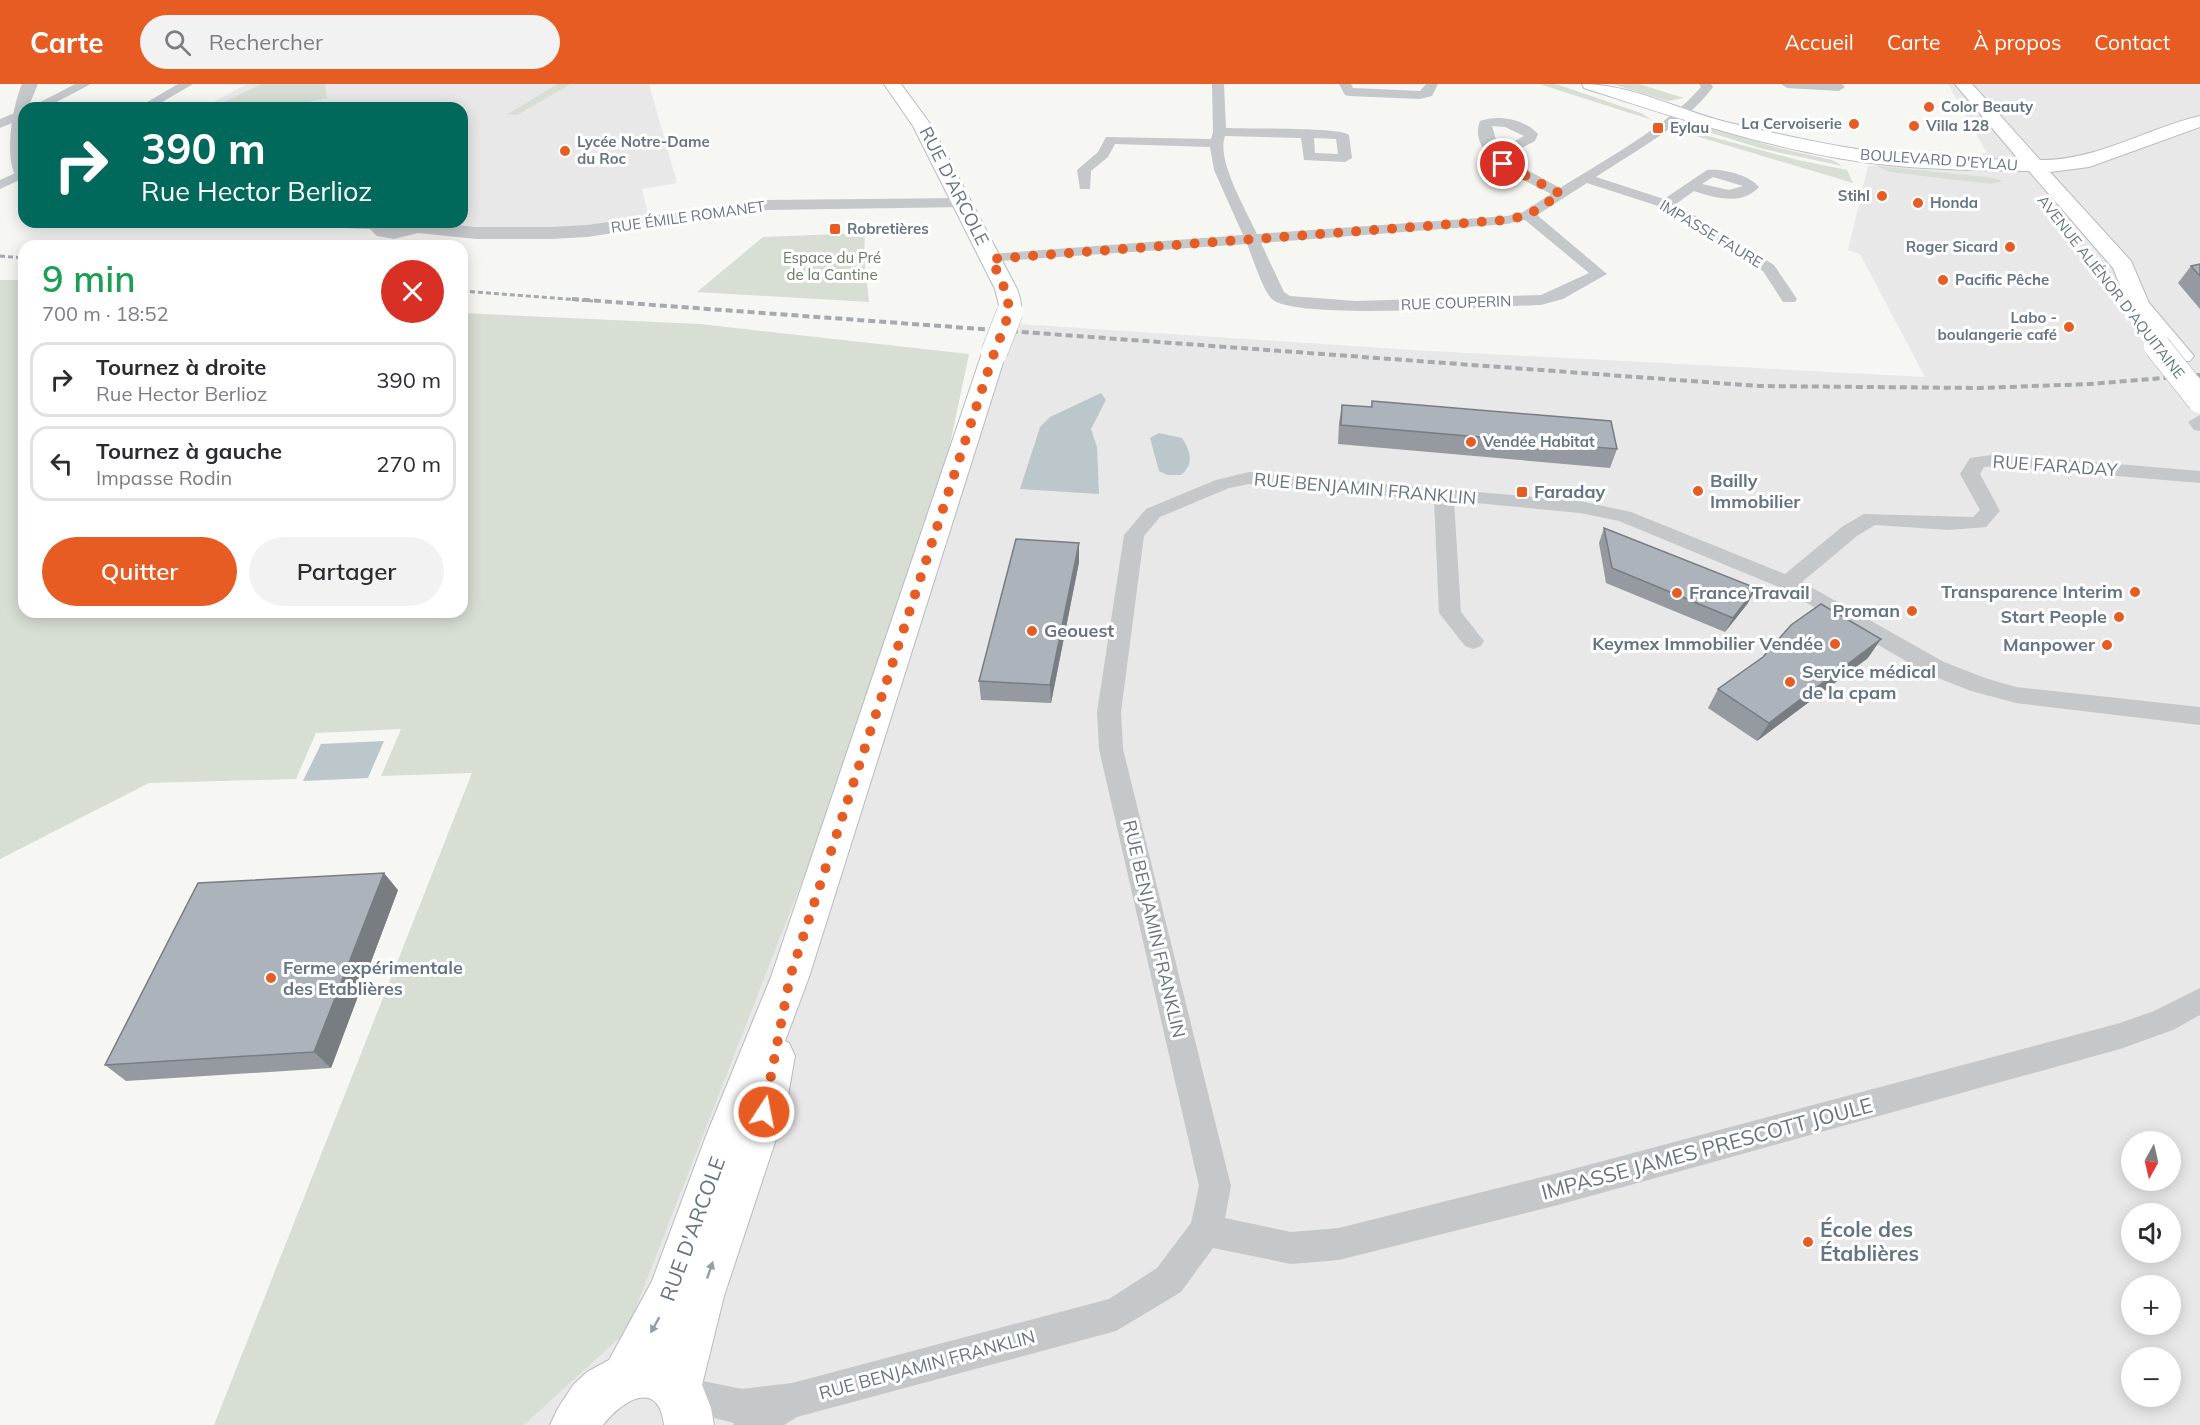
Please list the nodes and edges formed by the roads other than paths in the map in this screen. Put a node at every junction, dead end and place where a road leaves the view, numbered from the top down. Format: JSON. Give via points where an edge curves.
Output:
{"nodes":[{"id":1,"x":30,"y":84,"type":"edge"},
{"id":2,"x":85,"y":84,"type":"edge"},
{"id":3,"x":187,"y":84,"type":"edge"},
{"id":4,"x":893,"y":84,"type":"edge"},
{"id":5,"x":1218,"y":84,"type":"edge"},
{"id":6,"x":1345,"y":84,"type":"edge"},
{"id":7,"x":1432,"y":84,"type":"edge"},
{"id":8,"x":1590,"y":84,"type":"edge"},
{"id":9,"x":1706,"y":84,"type":"edge"},
{"id":10,"x":1787,"y":84,"type":"edge"},
{"id":11,"x":1953,"y":84,"type":"edge"},
{"id":12,"x":1963,"y":84,"type":"edge"},
{"id":13,"x":1839,"y":87,"type":"dead end"},
{"id":14,"x":21,"y":102,"type":"edge"},
{"id":15,"x":48,"y":102,"type":"edge"},
{"id":16,"x":154,"y":102,"type":"edge"},
{"id":17,"x":1679,"y":112,"type":"junction"},
{"id":18,"x":13,"y":118,"type":"edge"},
{"id":19,"x":2200,"y":121,"type":"edge"},
{"id":20,"x":1736,"y":130,"type":"junction"},
{"id":21,"x":1307,"y":133,"type":"dead end"},
{"id":22,"x":1218,"y":138,"type":"junction"},
{"id":23,"x":2019,"y":144,"type":"junction"},
{"id":24,"x":2118,"y":150,"type":"junction"},
{"id":25,"x":1496,"y":157,"type":"dead end"},
{"id":26,"x":18,"y":170,"type":"edge"},
{"id":27,"x":2028,"y":172,"type":"junction"},
{"id":28,"x":18,"y":177,"type":"edge"},
{"id":29,"x":1585,"y":178,"type":"junction"},
{"id":30,"x":0,"y":185,"type":"edge"},
{"id":31,"x":1691,"y":185,"type":"dead end"},
{"id":32,"x":2090,"y":185,"type":"junction"},
{"id":33,"x":1085,"y":186,"type":"dead end"},
{"id":34,"x":1561,"y":194,"type":"junction"},
{"id":35,"x":961,"y":203,"type":"junction"},
{"id":36,"x":1666,"y":204,"type":"junction"},
{"id":37,"x":1528,"y":215,"type":"junction"},
{"id":38,"x":381,"y":228,"type":"edge"},
{"id":39,"x":406,"y":228,"type":"edge"},
{"id":40,"x":442,"y":228,"type":"edge"},
{"id":41,"x":1253,"y":239,"type":"junction"},
{"id":42,"x":2076,"y":243,"type":"dead end"},
{"id":43,"x":991,"y":259,"type":"junction"},
{"id":44,"x":2123,"y":266,"type":"junction"},
{"id":45,"x":2121,"y":287,"type":"junction"},
{"id":46,"x":1789,"y":299,"type":"dead end"},
{"id":47,"x":2200,"y":379,"type":"edge"},
{"id":48,"x":2200,"y":400,"type":"edge"},
{"id":49,"x":2200,"y":420,"type":"edge"},
{"id":50,"x":2200,"y":426,"type":"edge"},
{"id":51,"x":2200,"y":477,"type":"edge"},
{"id":52,"x":1444,"y":495,"type":"junction"},
{"id":53,"x":1788,"y":583,"type":"junction"},
{"id":54,"x":1473,"y":641,"type":"dead end"},
{"id":55,"x":2200,"y":716,"type":"edge"},
{"id":56,"x":790,"y":977,"type":"junction"},
{"id":57,"x":2200,"y":1000,"type":"edge"},
{"id":58,"x":1206,"y":1230,"type":"junction"},
{"id":59,"x":627,"y":1376,"type":"junction"},
{"id":60,"x":792,"y":1401,"type":"junction"},
{"id":61,"x":683,"y":1402,"type":"edge"},
{"id":62,"x":571,"y":1418,"type":"edge"},
{"id":63,"x":751,"y":1425,"type":"edge"}],
"edges":[{"from":1,"to":14,"type":"street"},
{"from":2,"to":15,"type":"street"},
{"from":3,"to":16,"type":"street"},
{"from":4,"to":35,"type":"main road","name":"RUE D'ARCOLE","via":[[922,125]]},
{"from":5,"to":22,"type":"street"},
{"from":6,"to":7,"type":"street","via":[[1349,92],[1419,95],[1428,93]]},
{"from":8,"to":17,"type":"main road","name":"BOULEVARD D'EYLAU"},
{"from":9,"to":17,"type":"street","via":[[1701,97]]},
{"from":10,"to":13,"type":"street"},
{"from":11,"to":27,"type":"main road","via":[[1986,129],[2006,143]]},
{"from":12,"to":23,"type":"main road","via":[[1994,122]]},
{"from":17,"to":20,"type":"main road","name":"BOULEVARD D'EYLAU"},
{"from":17,"to":29,"type":"street"},
{"from":18,"to":26,"type":"street","via":[[9,147]]},
{"from":19,"to":24,"type":"main road"},
{"from":20,"to":27,"type":"main road","name":"BOULEVARD D'EYLAU","via":[[1887,159]]},
{"from":20,"to":27,"type":"main road","name":"BOULEVARD D'EYLAU","via":[[1766,141],[1851,160],[1998,177]]},
{"from":21,"to":22,"type":"street"},
{"from":22,"to":33,"type":"street","via":[[1111,140],[1103,154],[1084,170]]},
{"from":22,"to":41,"type":"street","via":[[1221,170]]},
{"from":23,"to":24,"type":"main road","via":[[2069,153]]},
{"from":23,"to":27,"type":"main road"},
{"from":24,"to":27,"type":"main road","via":[[2082,163]]},
{"from":24,"to":32,"type":"main road"},
{"from":25,"to":34,"type":"street"},
{"from":27,"to":32,"type":"main road"},
{"from":27,"to":42,"type":"main road","name":"AVENUE ALIÉNOR D'AQUITAINE"},
{"from":27,"to":44,"type":"main road","name":"AVENUE ALIÉNOR D'AQUITAINE"},
{"from":27,"to":45,"type":"main road","name":"AVENUE ALIÉNOR D'AQUITAINE"},
{"from":28,"to":30,"type":"street"},
{"from":29,"to":34,"type":"street"},
{"from":29,"to":36,"type":"street","name":"IMPASSE FAURE"},
{"from":31,"to":36,"type":"street"},
{"from":32,"to":44,"type":"main road","name":"AVENUE ALIÉNOR D'AQUITAINE","via":[[2101,227],[2125,259]]},
{"from":34,"to":37,"type":"street"},
{"from":35,"to":40,"type":"street","name":"RUE ÉMILE ROMANET","via":[[767,205],[552,233]]},
{"from":35,"to":43,"type":"main road","name":"RUE D'ARCOLE"},
{"from":36,"to":46,"type":"street","name":"IMPASSE FAURE","via":[[1769,268]]},
{"from":37,"to":41,"type":"street","via":[[1506,220]]},
{"from":37,"to":41,"type":"street","name":"RUE COUPERIN","via":[[1599,274],[1542,300],[1356,306],[1286,301],[1276,295]]},
{"from":38,"to":39,"type":"street","name":"RUE ÉMILE ROMANET","via":[[389,233]]},
{"from":41,"to":43,"type":"street"},
{"from":43,"to":56,"type":"main road","name":"RUE D'ARCOLE","bridge":true,"via":[[1010,300],[1010,312]]},
{"from":44,"to":45,"type":"main road","name":"AVENUE ALIÉNOR D'AQUITAINE"},
{"from":45,"to":47,"type":"main road","name":"AVENUE ALIÉNOR D'AQUITAINE"},
{"from":45,"to":48,"type":"main road","name":"AVENUE ALIÉNOR D'AQUITAINE","bridge":true,"via":[[2157,346]]},
{"from":49,"to":50,"type":"street"},
{"from":51,"to":53,"type":"street","name":"RUE FARADAY","via":[[1998,460],[1977,462],[1970,474],[1990,511],[1979,523],[1871,518]]},
{"from":52,"to":53,"type":"street","name":"RUE BENJAMIN FRANKLIN","via":[[1580,507],[1624,516]]},
{"from":52,"to":54,"type":"street","via":[[1450,613]]},
{"from":52,"to":58,"type":"street","name":"RUE BENJAMIN FRANKLIN","via":[[1249,478],[1223,484],[1153,513],[1134,535],[1109,712],[1112,749],[1215,1186]]},
{"from":53,"to":55,"type":"street","name":"RUE BENJAMIN FRANKLIN","via":[[1936,668],[1979,685],[2027,696]]},
{"from":56,"to":59,"type":"main road","name":"RUE D'ARCOLE","one_way":true,"via":[[726,1136],[670,1293]]},
{"from":61,"to":56,"type":"main road","name":"RUE D'ARCOLE","one_way":true,"via":[[701,1296],[764,1112]]},
{"from":57,"to":58,"type":"street","name":"IMPASSE JAMES PRESCOTT JOULE","via":[[2163,1021],[2120,1036],[1558,1190],[1339,1244],[1291,1248]]},
{"from":58,"to":60,"type":"street","name":"RUE BENJAMIN FRANKLIN","via":[[1169,1280],[1116,1314]]},
{"from":59,"to":61,"type":"main road","via":[[645,1373],[663,1377]]},
{"from":59,"to":62,"type":"main road","via":[[605,1387]]},
{"from":60,"to":61,"type":"street","via":[[742,1407]]},
{"from":60,"to":63,"type":"street"}]}
